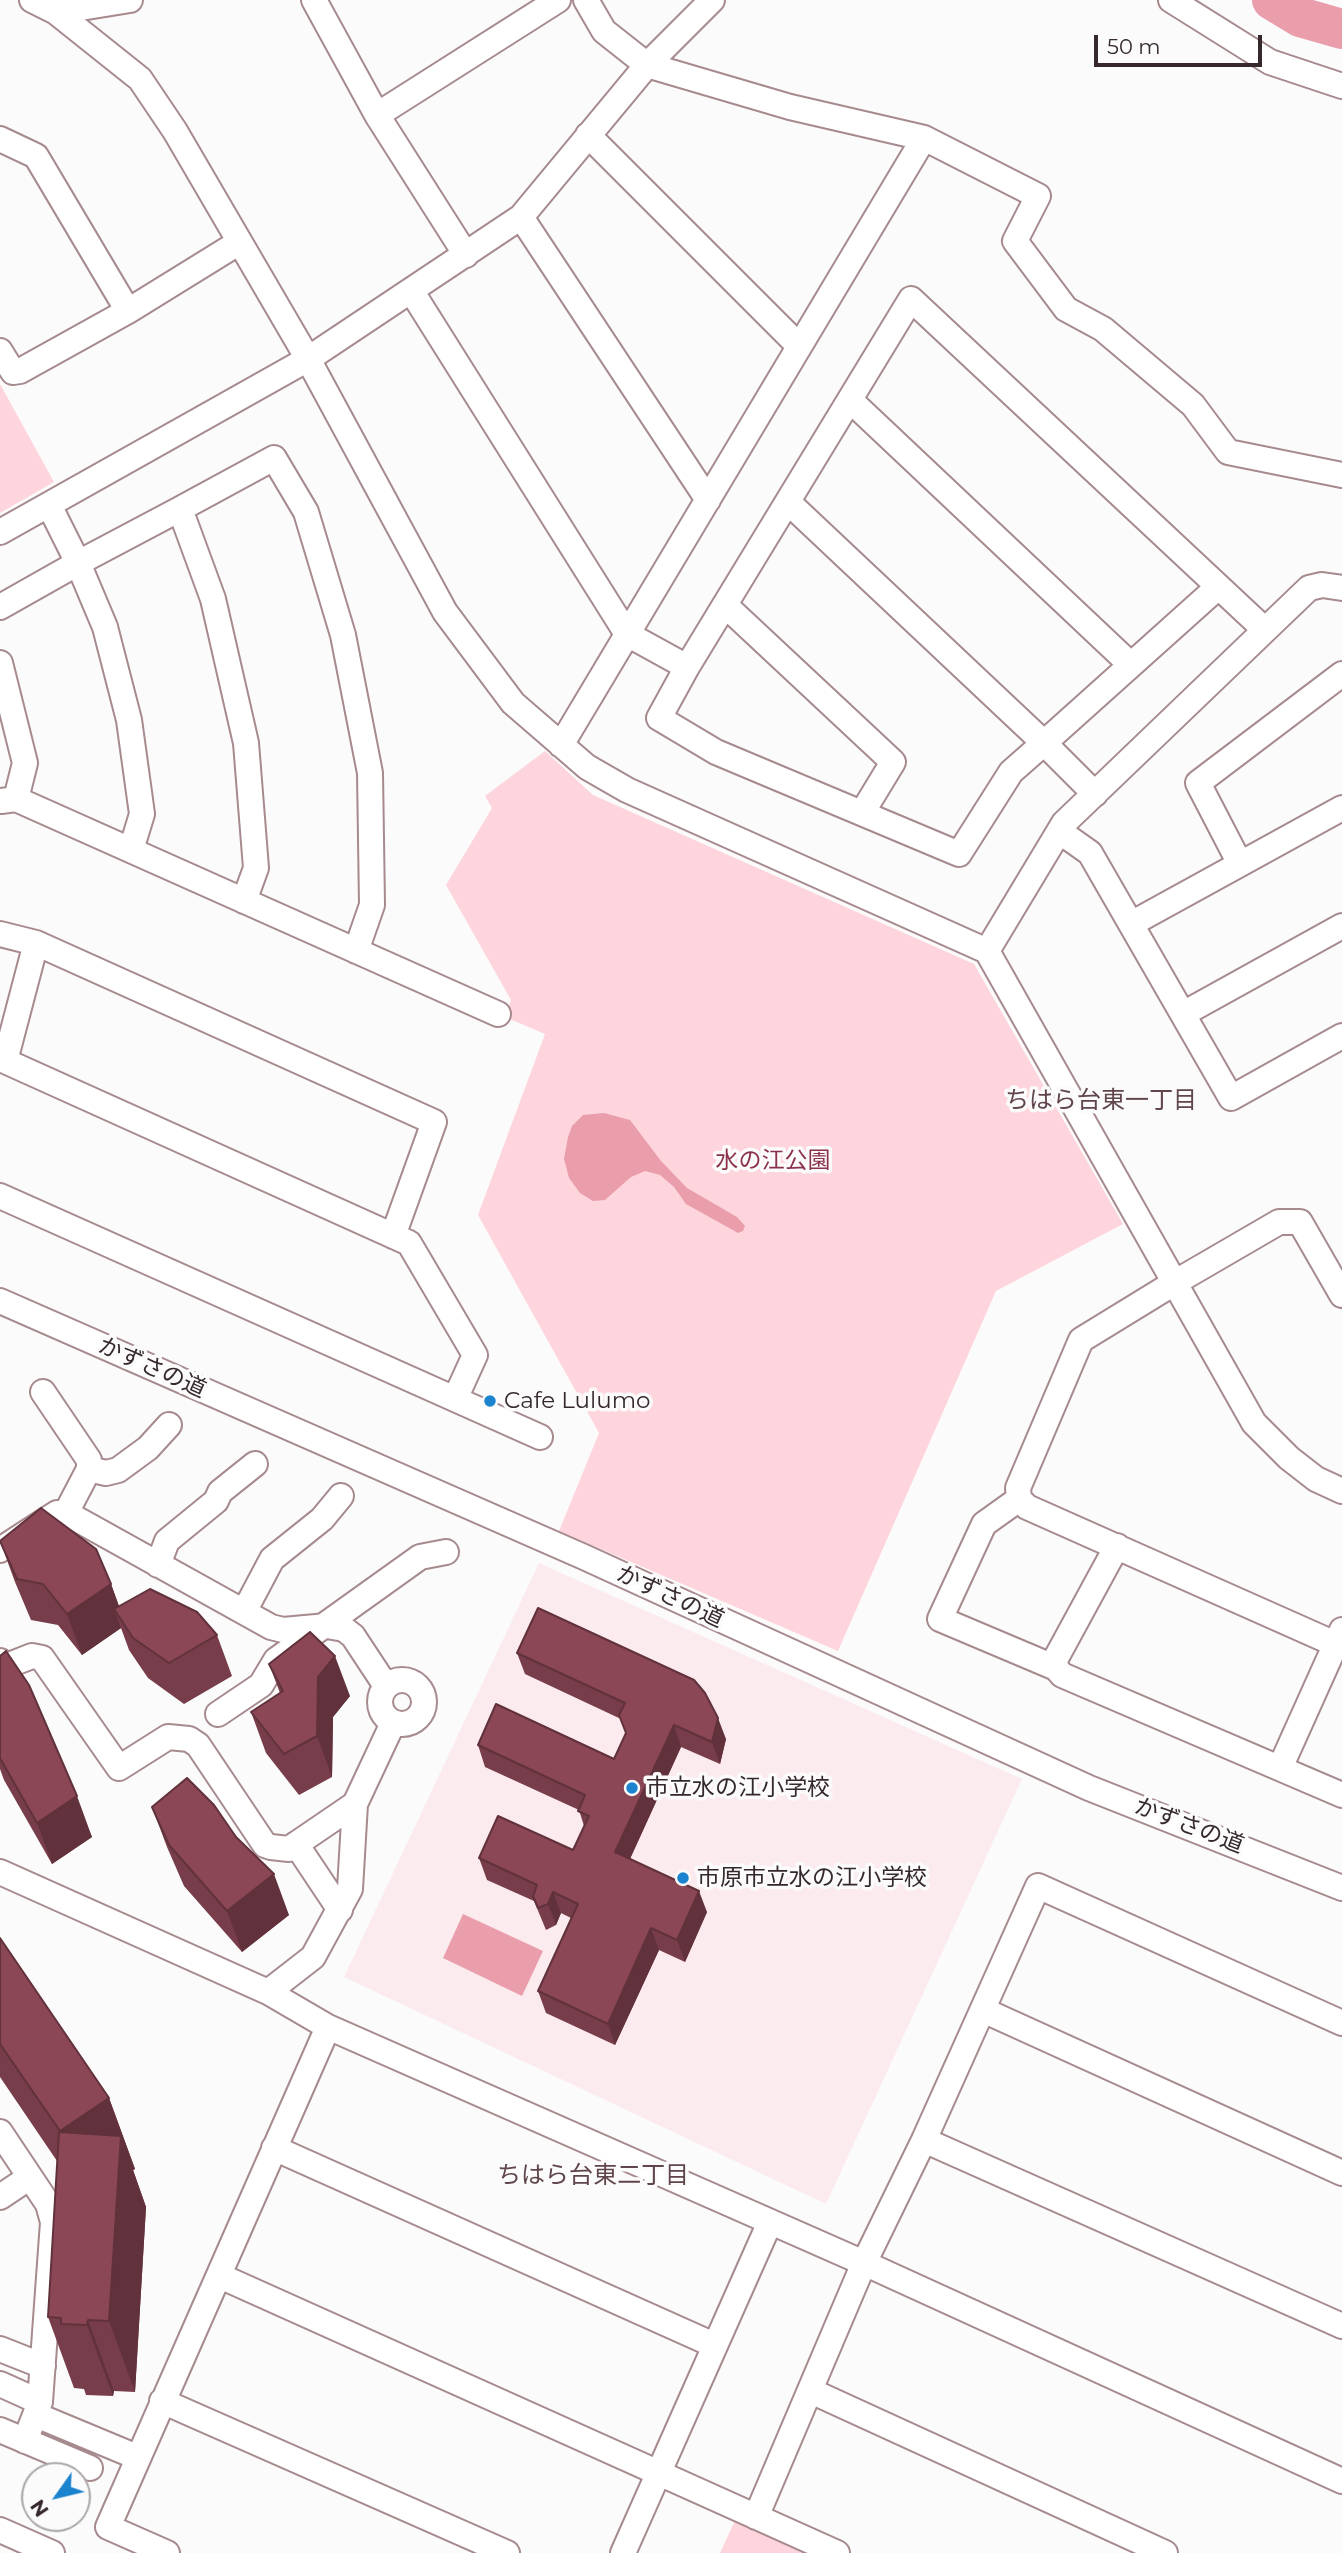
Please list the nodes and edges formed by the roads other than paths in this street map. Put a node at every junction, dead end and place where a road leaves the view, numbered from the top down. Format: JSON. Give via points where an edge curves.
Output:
{"nodes":[{"id":1,"x":32,"y":0,"type":"edge"},
{"id":2,"x":130,"y":0,"type":"edge"},
{"id":3,"x":314,"y":0,"type":"edge"},
{"id":4,"x":558,"y":0,"type":"edge"},
{"id":5,"x":586,"y":0,"type":"edge"},
{"id":6,"x":712,"y":0,"type":"edge"},
{"id":7,"x":1171,"y":0,"type":"edge"},
{"id":8,"x":55,"y":12,"type":"junction"},
{"id":9,"x":647,"y":65,"type":"junction"},
{"id":10,"x":1342,"y":86,"type":"edge"},
{"id":11,"x":377,"y":115,"type":"junction"},
{"id":12,"x":588,"y":135,"type":"junction"},
{"id":13,"x":923,"y":138,"type":"junction"},
{"id":14,"x":0,"y":139,"type":"edge"},
{"id":15,"x":521,"y":217,"type":"junction"},
{"id":16,"x":238,"y":243,"type":"junction"},
{"id":17,"x":466,"y":255,"type":"junction"},
{"id":18,"x":412,"y":292,"type":"junction"},
{"id":19,"x":128,"y":311,"type":"junction"},
{"id":20,"x":799,"y":346,"type":"junction"},
{"id":21,"x":0,"y":351,"type":"edge"},
{"id":22,"x":308,"y":359,"type":"junction"},
{"id":23,"x":850,"y":400,"type":"junction"},
{"id":24,"x":1342,"y":475,"type":"edge"},
{"id":25,"x":708,"y":500,"type":"junction"},
{"id":26,"x":788,"y":502,"type":"junction"},
{"id":27,"x":48,"y":505,"type":"junction"},
{"id":28,"x":180,"y":509,"type":"junction"},
{"id":29,"x":0,"y":533,"type":"edge"},
{"id":30,"x":78,"y":563,"type":"junction"},
{"id":31,"x":1219,"y":587,"type":"junction"},
{"id":32,"x":1342,"y":588,"type":"edge"},
{"id":33,"x":725,"y":605,"type":"junction"},
{"id":34,"x":0,"y":607,"type":"edge"},
{"id":35,"x":1265,"y":630,"type":"junction"},
{"id":36,"x":627,"y":634,"type":"junction"},
{"id":37,"x":0,"y":663,"type":"edge"},
{"id":38,"x":1131,"y":665,"type":"junction"},
{"id":39,"x":687,"y":667,"type":"junction"},
{"id":40,"x":1342,"y":674,"type":"edge"},
{"id":41,"x":1044,"y":743,"type":"junction"},
{"id":42,"x":561,"y":745,"type":"junction"},
{"id":43,"x":1095,"y":794,"type":"junction"},
{"id":44,"x":8,"y":800,"type":"edge"},
{"id":45,"x":1342,"y":808,"type":"edge"},
{"id":46,"x":862,"y":813,"type":"junction"},
{"id":47,"x":1059,"y":831,"type":"junction"},
{"id":48,"x":131,"y":850,"type":"junction"},
{"id":49,"x":1240,"y":862,"type":"junction"},
{"id":50,"x":244,"y":901,"type":"junction"},
{"id":51,"x":1131,"y":924,"type":"junction"},
{"id":52,"x":1342,"y":926,"type":"edge"},
{"id":53,"x":0,"y":934,"type":"edge"},
{"id":54,"x":36,"y":943,"type":"junction"},
{"id":55,"x":356,"y":951,"type":"junction"},
{"id":56,"x":987,"y":951,"type":"junction"},
{"id":57,"x":498,"y":1014,"type":"dead end"},
{"id":58,"x":1183,"y":1014,"type":"junction"},
{"id":59,"x":1342,"y":1036,"type":"edge"},
{"id":60,"x":2,"y":1071,"type":"edge"},
{"id":61,"x":0,"y":1196,"type":"edge"},
{"id":62,"x":393,"y":1236,"type":"junction"},
{"id":63,"x":1174,"y":1283,"type":"junction"},
{"id":64,"x":1342,"y":1295,"type":"edge"},
{"id":65,"x":0,"y":1301,"type":"edge"},
{"id":66,"x":43,"y":1392,"type":"dead end"},
{"id":67,"x":455,"y":1399,"type":"junction"},
{"id":68,"x":169,"y":1425,"type":"dead end"},
{"id":69,"x":540,"y":1437,"type":"dead end"},
{"id":70,"x":255,"y":1464,"type":"dead end"},
{"id":71,"x":89,"y":1469,"type":"junction"},
{"id":72,"x":1342,"y":1491,"type":"edge"},
{"id":73,"x":341,"y":1496,"type":"dead end"},
{"id":74,"x":1019,"y":1499,"type":"junction"},
{"id":75,"x":66,"y":1513,"type":"junction"},
{"id":76,"x":1117,"y":1546,"type":"junction"},
{"id":77,"x":0,"y":1550,"type":"edge"},
{"id":78,"x":446,"y":1552,"type":"dead end"},
{"id":79,"x":158,"y":1564,"type":"junction"},
{"id":80,"x":245,"y":1610,"type":"junction"},
{"id":81,"x":327,"y":1626,"type":"junction"},
{"id":82,"x":1340,"y":1640,"type":"edge"},
{"id":83,"x":0,"y":1661,"type":"edge"},
{"id":84,"x":1056,"y":1668,"type":"junction"},
{"id":85,"x":386,"y":1686,"type":"junction"},
{"id":86,"x":218,"y":1714,"type":"dead end"},
{"id":87,"x":393,"y":1723,"type":"junction"},
{"id":88,"x":1280,"y":1768,"type":"junction"},
{"id":89,"x":1342,"y":1795,"type":"edge"},
{"id":90,"x":355,"y":1804,"type":"junction"},
{"id":91,"x":296,"y":1844,"type":"junction"},
{"id":92,"x":0,"y":1872,"type":"edge"},
{"id":93,"x":1342,"y":1888,"type":"edge"},
{"id":94,"x":340,"y":1910,"type":"junction"},
{"id":95,"x":268,"y":1992,"type":"junction"},
{"id":96,"x":983,"y":2010,"type":"junction"},
{"id":97,"x":1342,"y":2023,"type":"edge"},
{"id":98,"x":328,"y":2027,"type":"junction"},
{"id":99,"x":0,"y":2132,"type":"edge"},
{"id":100,"x":924,"y":2140,"type":"junction"},
{"id":101,"x":274,"y":2148,"type":"junction"},
{"id":102,"x":1342,"y":2173,"type":"edge"},
{"id":103,"x":30,"y":2177,"type":"junction"},
{"id":104,"x":0,"y":2197,"type":"edge"},
{"id":105,"x":770,"y":2222,"type":"junction"},
{"id":106,"x":864,"y":2263,"type":"junction"},
{"id":107,"x":220,"y":2276,"type":"junction"},
{"id":108,"x":1342,"y":2326,"type":"edge"},
{"id":109,"x":714,"y":2345,"type":"junction"},
{"id":110,"x":0,"y":2349,"type":"edge"},
{"id":111,"x":43,"y":2366,"type":"junction"},
{"id":112,"x":0,"y":2385,"type":"edge"},
{"id":113,"x":811,"y":2392,"type":"junction"},
{"id":114,"x":162,"y":2401,"type":"junction"},
{"id":115,"x":38,"y":2408,"type":"junction"},
{"id":116,"x":0,"y":2430,"type":"edge"},
{"id":117,"x":25,"y":2441,"type":"junction"},
{"id":118,"x":137,"y":2457,"type":"junction"},
{"id":119,"x":76,"y":2462,"type":"edge"},
{"id":120,"x":661,"y":2474,"type":"junction"},
{"id":121,"x":1342,"y":2481,"type":"edge"},
{"id":122,"x":756,"y":2517,"type":"junction"},
{"id":123,"x":0,"y":2530,"type":"edge"},
{"id":124,"x":52,"y":2553,"type":"edge"},
{"id":125,"x":167,"y":2553,"type":"edge"},
{"id":126,"x":507,"y":2553,"type":"edge"},
{"id":127,"x":624,"y":2553,"type":"edge"},
{"id":128,"x":837,"y":2553,"type":"edge"},
{"id":129,"x":1165,"y":2553,"type":"edge"}],
"edges":[{"from":1,"to":8,"type":"street"},
{"from":2,"to":8,"type":"street"},
{"from":3,"to":11,"type":"street"},
{"from":4,"to":11,"type":"street"},
{"from":5,"to":9,"type":"street","via":[[604,31]]},
{"from":6,"to":9,"type":"street"},
{"from":7,"to":10,"type":"street","via":[[1270,62]]},
{"from":8,"to":16,"type":"street","via":[[140,79]]},
{"from":9,"to":12,"type":"street"},
{"from":9,"to":13,"type":"street","via":[[790,107]]},
{"from":11,"to":17,"type":"street"},
{"from":12,"to":15,"type":"street"},
{"from":12,"to":20,"type":"street"},
{"from":13,"to":20,"type":"street"},
{"from":13,"to":24,"type":"street","via":[[1038,196],[1015,241],[1066,309],[1102,329],[1193,405],[1228,452]]},
{"from":14,"to":19,"type":"street","via":[[36,156]]},
{"from":15,"to":17,"type":"street"},
{"from":15,"to":25,"type":"street"},
{"from":16,"to":19,"type":"street"},
{"from":16,"to":22,"type":"street"},
{"from":17,"to":18,"type":"street"},
{"from":18,"to":22,"type":"street"},
{"from":18,"to":36,"type":"street"},
{"from":19,"to":21,"type":"street","via":[[20,371],[13,372]]},
{"from":20,"to":25,"type":"street"},
{"from":22,"to":27,"type":"street"},
{"from":22,"to":42,"type":"street","via":[[445,612],[513,703]]},
{"from":23,"to":26,"type":"street"},
{"from":23,"to":31,"type":"street","via":[[911,299]]},
{"from":23,"to":38,"type":"street"},
{"from":25,"to":36,"type":"street"},
{"from":26,"to":33,"type":"street"},
{"from":26,"to":41,"type":"street"},
{"from":27,"to":29,"type":"street"},
{"from":27,"to":30,"type":"street"},
{"from":28,"to":30,"type":"street"},
{"from":28,"to":50,"type":"street","via":[[213,599],[246,743],[256,868]]},
{"from":28,"to":55,"type":"street","via":[[274,458],[306,512],[343,635],[370,772],[372,905]]},
{"from":30,"to":34,"type":"street"},
{"from":30,"to":48,"type":"street","via":[[105,627],[129,720],[142,814]]},
{"from":31,"to":35,"type":"street"},
{"from":31,"to":38,"type":"street"},
{"from":32,"to":35,"type":"street","via":[[1322,584],[1309,588]]},
{"from":33,"to":39,"type":"street"},
{"from":33,"to":46,"type":"street","via":[[893,762]]},
{"from":35,"to":43,"type":"street"},
{"from":36,"to":39,"type":"street"},
{"from":36,"to":42,"type":"street"},
{"from":37,"to":44,"type":"street","via":[[24,763]]},
{"from":38,"to":41,"type":"street"},
{"from":39,"to":46,"type":"street","via":[[659,718],[716,752]]},
{"from":40,"to":49,"type":"street","via":[[1198,783]]},
{"from":41,"to":43,"type":"street"},
{"from":41,"to":46,"type":"street","via":[[1011,772],[959,854]]},
{"from":42,"to":56,"type":"street","via":[[627,790]]},
{"from":43,"to":47,"type":"street"},
{"from":44,"to":48,"type":"street"},
{"from":45,"to":49,"type":"street"},
{"from":47,"to":51,"type":"street","via":[[1090,853]]},
{"from":47,"to":56,"type":"street"},
{"from":48,"to":50,"type":"street"},
{"from":49,"to":51,"type":"street"},
{"from":50,"to":55,"type":"street"},
{"from":51,"to":58,"type":"street"},
{"from":52,"to":58,"type":"street"},
{"from":53,"to":54,"type":"street"},
{"from":54,"to":60,"type":"street"},
{"from":54,"to":62,"type":"street","via":[[434,1122]]},
{"from":55,"to":57,"type":"street"},
{"from":56,"to":63,"type":"street"},
{"from":58,"to":59,"type":"street","via":[[1231,1098]]},
{"from":60,"to":62,"type":"street"},
{"from":61,"to":67,"type":"street"},
{"from":62,"to":67,"type":"street","via":[[409,1243],[475,1355]]},
{"from":63,"to":64,"type":"street","via":[[1279,1222],[1300,1222]]},
{"from":63,"to":72,"type":"street","via":[[1254,1423],[1316,1479]]},
{"from":63,"to":74,"type":"street","via":[[1081,1340],[1018,1488]]},
{"from":65,"to":93,"type":"street","name":"かずさの道","via":[[584,1557],[1089,1788]]},
{"from":66,"to":71,"type":"street","via":[[89,1460]]},
{"from":67,"to":69,"type":"street"},
{"from":68,"to":71,"type":"street","via":[[118,1470]]},
{"from":70,"to":79,"type":"street","via":[[167,1541]]},
{"from":71,"to":75,"type":"street"},
{"from":73,"to":80,"type":"street","via":[[322,1519],[272,1559]]},
{"from":74,"to":76,"type":"street","via":[[1027,1507]]},
{"from":74,"to":84,"type":"street","via":[[984,1524],[940,1619]]},
{"from":75,"to":77,"type":"street","via":[[57,1513]]},
{"from":75,"to":79,"type":"street"},
{"from":76,"to":82,"type":"street"},
{"from":76,"to":84,"type":"street","via":[[1055,1660]]},
{"from":78,"to":81,"type":"street","via":[[421,1557]]},
{"from":79,"to":80,"type":"street"},
{"from":80,"to":81,"type":"street","via":[[283,1630]]},
{"from":81,"to":85,"type":"street","via":[[353,1636]]},
{"from":81,"to":86,"type":"street","via":[[276,1660],[261,1685]]},
{"from":82,"to":88,"type":"street"},
{"from":83,"to":91,"type":"street","via":[[4,1667],[32,1656],[43,1658],[119,1768],[168,1737],[189,1739],[198,1745],[265,1844],[289,1849]]},
{"from":84,"to":88,"type":"street","via":[[1062,1675]]},
{"from":85,"to":87,"type":"street","via":[[381,1711]]},
{"from":85,"to":87,"type":"street","via":[[402,1680],[423,1694],[418,1718],[402,1725]]},
{"from":87,"to":90,"type":"street"},
{"from":88,"to":89,"type":"street"},
{"from":90,"to":91,"type":"street"},
{"from":90,"to":94,"type":"street","via":[[350,1889]]},
{"from":91,"to":94,"type":"street"},
{"from":92,"to":95,"type":"street"},
{"from":94,"to":95,"type":"street","via":[[313,1957]]},
{"from":95,"to":98,"type":"street"},
{"from":96,"to":97,"type":"street","via":[[1038,1886]]},
{"from":96,"to":100,"type":"street"},
{"from":96,"to":102,"type":"street"},
{"from":98,"to":101,"type":"street"},
{"from":98,"to":105,"type":"street"},
{"from":99,"to":103,"type":"street"},
{"from":100,"to":106,"type":"street"},
{"from":100,"to":108,"type":"street"},
{"from":101,"to":107,"type":"street"},
{"from":101,"to":109,"type":"street"},
{"from":103,"to":104,"type":"street"},
{"from":103,"to":111,"type":"street","via":[[48,2204],[52,2222]]},
{"from":105,"to":106,"type":"street"},
{"from":105,"to":109,"type":"street"},
{"from":106,"to":113,"type":"street"},
{"from":106,"to":121,"type":"street"},
{"from":107,"to":114,"type":"street"},
{"from":107,"to":120,"type":"street"},
{"from":109,"to":120,"type":"street"},
{"from":110,"to":111,"type":"street"},
{"from":111,"to":115,"type":"street"},
{"from":112,"to":115,"type":"street"},
{"from":113,"to":122,"type":"street"},
{"from":113,"to":129,"type":"street"},
{"from":114,"to":118,"type":"street"},
{"from":114,"to":126,"type":"street"},
{"from":115,"to":117,"type":"street"},
{"from":115,"to":118,"type":"street"},
{"from":116,"to":117,"type":"street"},
{"from":117,"to":119,"type":"street"},
{"from":118,"to":125,"type":"street","via":[[108,2527]]},
{"from":120,"to":122,"type":"street"},
{"from":120,"to":127,"type":"street"},
{"from":122,"to":128,"type":"street"},
{"from":123,"to":124,"type":"street"}]}
